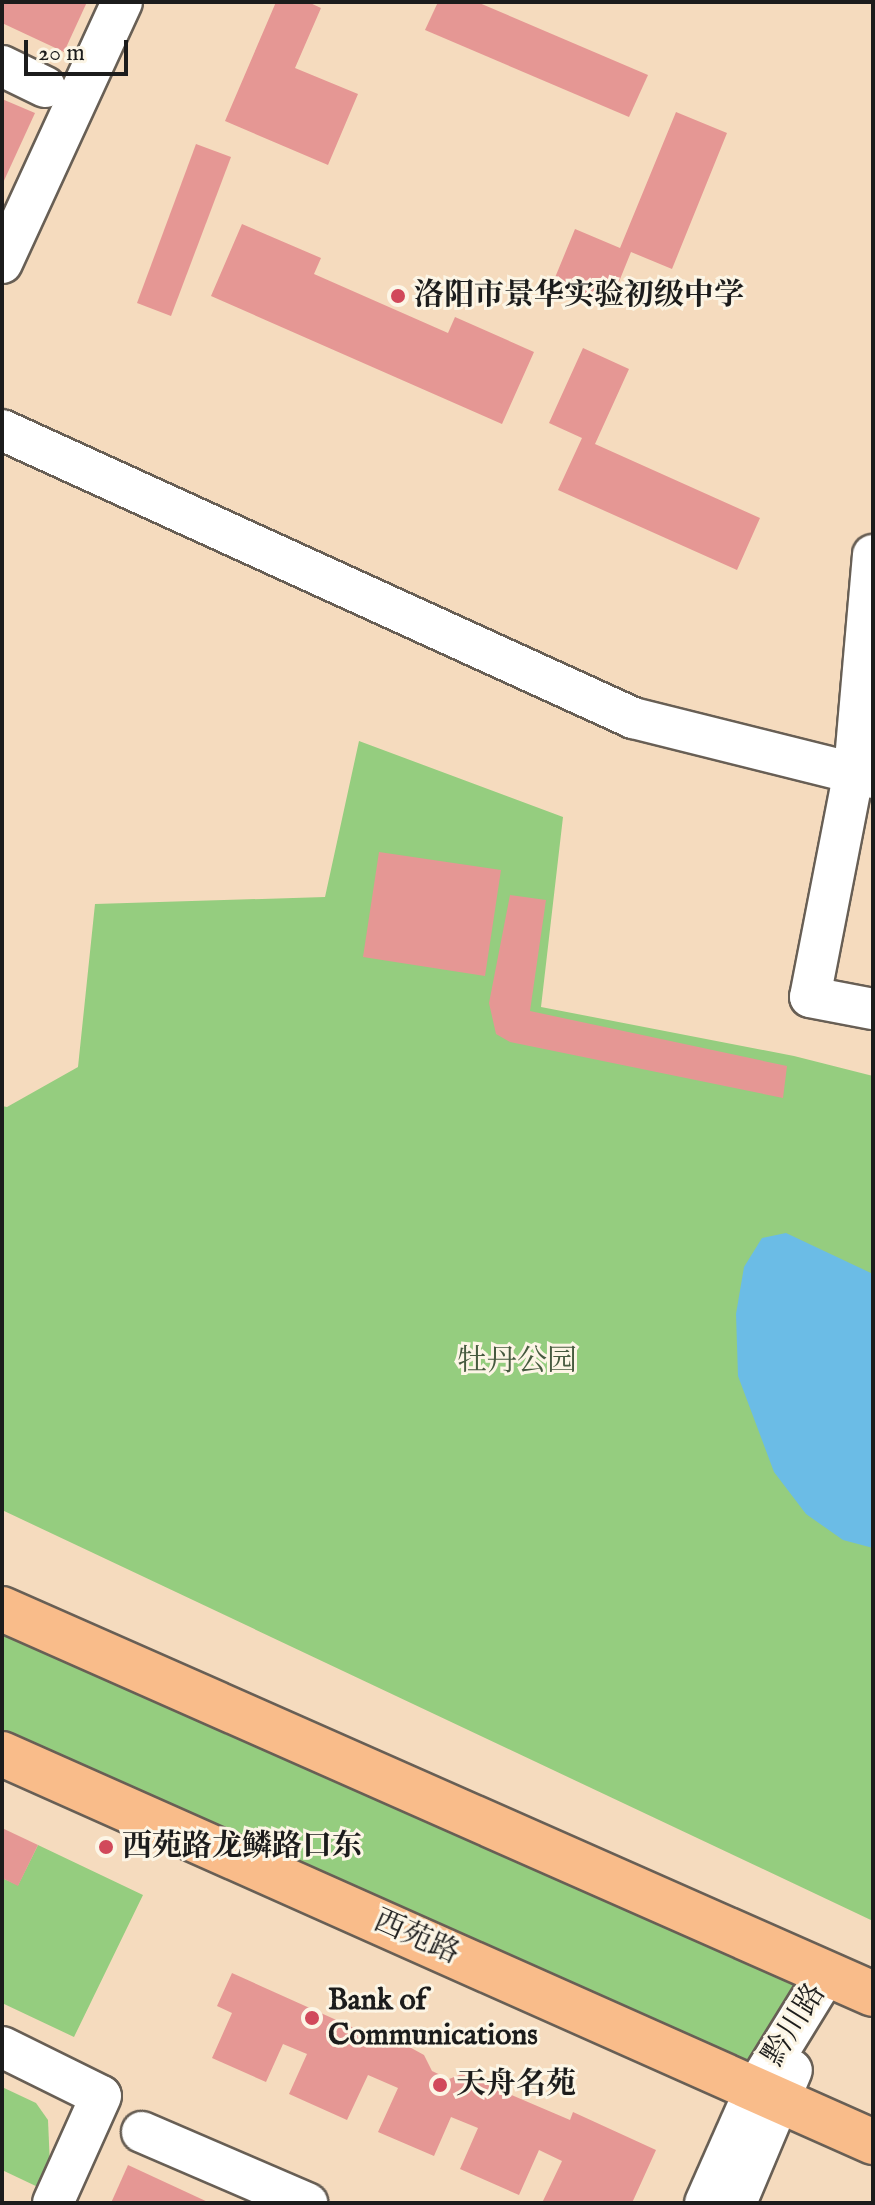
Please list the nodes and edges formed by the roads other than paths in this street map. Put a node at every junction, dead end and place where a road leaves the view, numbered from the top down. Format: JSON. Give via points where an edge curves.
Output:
{"nodes":[{"id":1,"x":122,"y":2,"type":"edge"},
{"id":2,"x":2,"y":66,"type":"edge"},
{"id":3,"x":45,"y":87,"type":"dead end"},
{"id":4,"x":2,"y":263,"type":"edge"},
{"id":5,"x":2,"y":430,"type":"edge"},
{"id":6,"x":873,"y":555,"type":"edge"},
{"id":7,"x":864,"y":774,"type":"edge"},
{"id":8,"x":873,"y":1009,"type":"edge"},
{"id":9,"x":2,"y":1609,"type":"edge"},
{"id":10,"x":2,"y":1754,"type":"edge"},
{"id":11,"x":826,"y":1974,"type":"junction"},
{"id":12,"x":873,"y":1994,"type":"edge"},
{"id":13,"x":2,"y":2047,"type":"edge"},
{"id":14,"x":768,"y":2095,"type":"junction"},
{"id":15,"x":142,"y":2132,"type":"dead end"},
{"id":16,"x":873,"y":2142,"type":"edge"},
{"id":17,"x":53,"y":2203,"type":"edge"},
{"id":18,"x":307,"y":2203,"type":"edge"},
{"id":19,"x":705,"y":2203,"type":"edge"},
{"id":20,"x":736,"y":2203,"type":"edge"}],
"edges":[{"from":1,"to":4,"type":"street"},
{"from":2,"to":3,"type":"street"},
{"from":5,"to":7,"type":"street","via":[[633,718]]},
{"from":6,"to":7,"type":"street"},
{"from":7,"to":8,"type":"street","via":[[810,997]]},
{"from":9,"to":11,"type":"main road"},
{"from":10,"to":14,"type":"main road","name":"西苑路"},
{"from":11,"to":12,"type":"main road"},
{"from":11,"to":14,"type":"street","name":"黔川路"},
{"from":13,"to":17,"type":"street","via":[[101,2096]]},
{"from":14,"to":16,"type":"main road","name":"西苑路"},
{"from":14,"to":19,"type":"street","name":"黔川路"},
{"from":14,"to":20,"type":"street","name":"黔川路"},
{"from":15,"to":18,"type":"street"}]}
